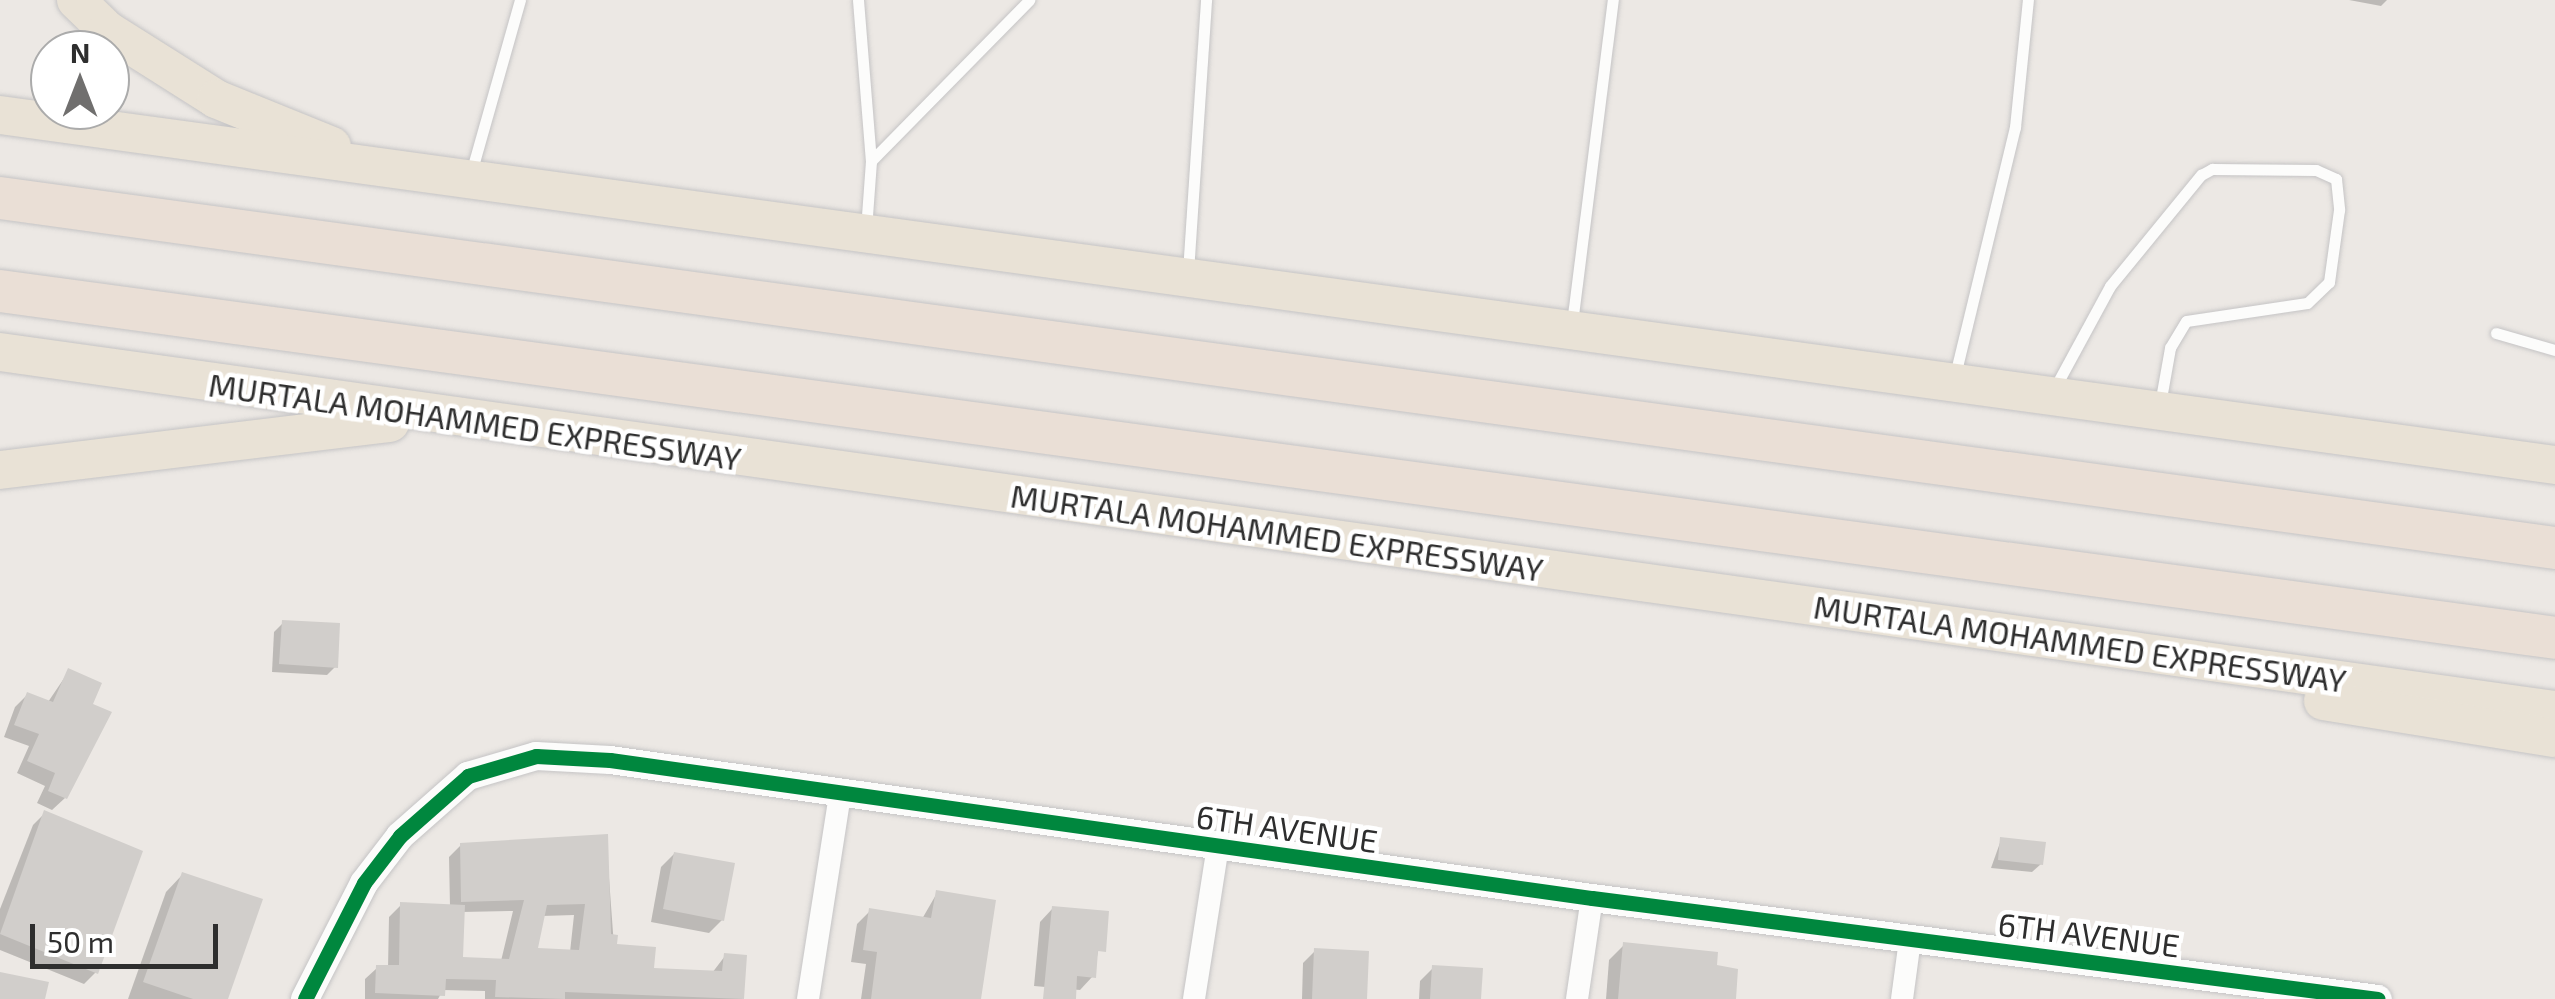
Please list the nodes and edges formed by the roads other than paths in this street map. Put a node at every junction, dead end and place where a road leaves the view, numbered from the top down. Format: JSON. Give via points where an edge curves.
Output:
{"nodes":[{"id":1,"x":76,"y":0,"type":"edge"},
{"id":2,"x":520,"y":0,"type":"edge"},
{"id":3,"x":858,"y":0,"type":"edge"},
{"id":4,"x":1029,"y":0,"type":"edge"},
{"id":5,"x":1206,"y":0,"type":"edge"},
{"id":6,"x":1613,"y":0,"type":"edge"},
{"id":7,"x":2028,"y":0,"type":"edge"},
{"id":8,"x":0,"y":115,"type":"edge"},
{"id":9,"x":871,"y":161,"type":"junction"},
{"id":10,"x":405,"y":171,"type":"junction"},
{"id":11,"x":470,"y":178,"type":"junction"},
{"id":12,"x":0,"y":198,"type":"edge"},
{"id":13,"x":866,"y":233,"type":"junction"},
{"id":14,"x":1188,"y":276,"type":"junction"},
{"id":15,"x":0,"y":291,"type":"edge"},
{"id":16,"x":1572,"y":328,"type":"junction"},
{"id":17,"x":2496,"y":333,"type":"dead end"},
{"id":18,"x":2555,"y":350,"type":"edge"},
{"id":19,"x":0,"y":352,"type":"edge"},
{"id":20,"x":1954,"y":379,"type":"junction"},
{"id":21,"x":2052,"y":393,"type":"junction"},
{"id":22,"x":2159,"y":408,"type":"junction"},
{"id":23,"x":438,"y":417,"type":"junction"},
{"id":24,"x":2555,"y":464,"type":"edge"},
{"id":25,"x":0,"y":470,"type":"edge"},
{"id":26,"x":2555,"y":548,"type":"edge"},
{"id":27,"x":2555,"y":638,"type":"edge"},
{"id":28,"x":2183,"y":657,"type":"junction"},
{"id":29,"x":2555,"y":710,"type":"edge"},
{"id":30,"x":2555,"y":738,"type":"edge"},
{"id":31,"x":840,"y":794,"type":"junction"},
{"id":32,"x":1218,"y":846,"type":"junction"},
{"id":33,"x":1592,"y":898,"type":"junction"},
{"id":34,"x":1910,"y":940,"type":"junction"},
{"id":35,"x":2302,"y":994,"type":"edge"},
{"id":36,"x":305,"y":999,"type":"edge"},
{"id":37,"x":808,"y":999,"type":"edge"},
{"id":38,"x":1194,"y":999,"type":"edge"},
{"id":39,"x":1577,"y":999,"type":"edge"},
{"id":40,"x":1902,"y":999,"type":"edge"},
{"id":41,"x":2378,"y":999,"type":"edge"}],
"edges":[{"from":1,"to":10,"type":"highway","via":[[107,30],[216,99]]},
{"from":2,"to":11,"type":"lane"},
{"from":3,"to":9,"type":"lane"},
{"from":4,"to":9,"type":"lane"},
{"from":5,"to":14,"type":"lane"},
{"from":6,"to":16,"type":"lane"},
{"from":7,"to":20,"type":"lane","via":[[2015,126]]},
{"from":8,"to":10,"type":"highway"},
{"from":9,"to":13,"type":"lane"},
{"from":10,"to":11,"type":"highway"},
{"from":11,"to":13,"type":"highway"},
{"from":12,"to":26,"type":"highway"},
{"from":13,"to":14,"type":"highway"},
{"from":14,"to":16,"type":"highway"},
{"from":15,"to":27,"type":"highway","name":"MURTALA MOHAMMED EXPRESSWAY"},
{"from":16,"to":20,"type":"highway"},
{"from":17,"to":18,"type":"lane"},
{"from":19,"to":23,"type":"highway","name":"MURTALA MOHAMMED EXPRESSWAY"},
{"from":20,"to":21,"type":"highway"},
{"from":21,"to":22,"type":"highway"},
{"from":21,"to":22,"type":"lane","via":[[2110,286],[2201,175],[2212,169],[2316,170],[2336,179],[2339,210],[2329,282],[2307,304],[2186,322],[2170,348]]},
{"from":22,"to":24,"type":"highway"},
{"from":23,"to":25,"type":"highway"},
{"from":23,"to":28,"type":"highway","name":"MURTALA MOHAMMED EXPRESSWAY"},
{"from":28,"to":29,"type":"highway","name":"MURTALA MOHAMMED EXPRESSWAY"},
{"from":28,"to":30,"type":"highway","via":[[2271,690]]},
{"from":31,"to":32,"type":"street","name":"6TH AVENUE"},
{"from":31,"to":36,"type":"street","name":"6TH AVENUE","via":[[610,760],[536,756],[468,776],[435,798],[364,883]]},
{"from":31,"to":37,"type":"street"},
{"from":32,"to":33,"type":"street","name":"6TH AVENUE"},
{"from":32,"to":38,"type":"street"},
{"from":33,"to":34,"type":"street","name":"6TH AVENUE"},
{"from":33,"to":39,"type":"street"},
{"from":34,"to":35,"type":"street","name":"6TH AVENUE"},
{"from":34,"to":40,"type":"street"},
{"from":35,"to":41,"type":"street","name":"6TH AVENUE"}]}
